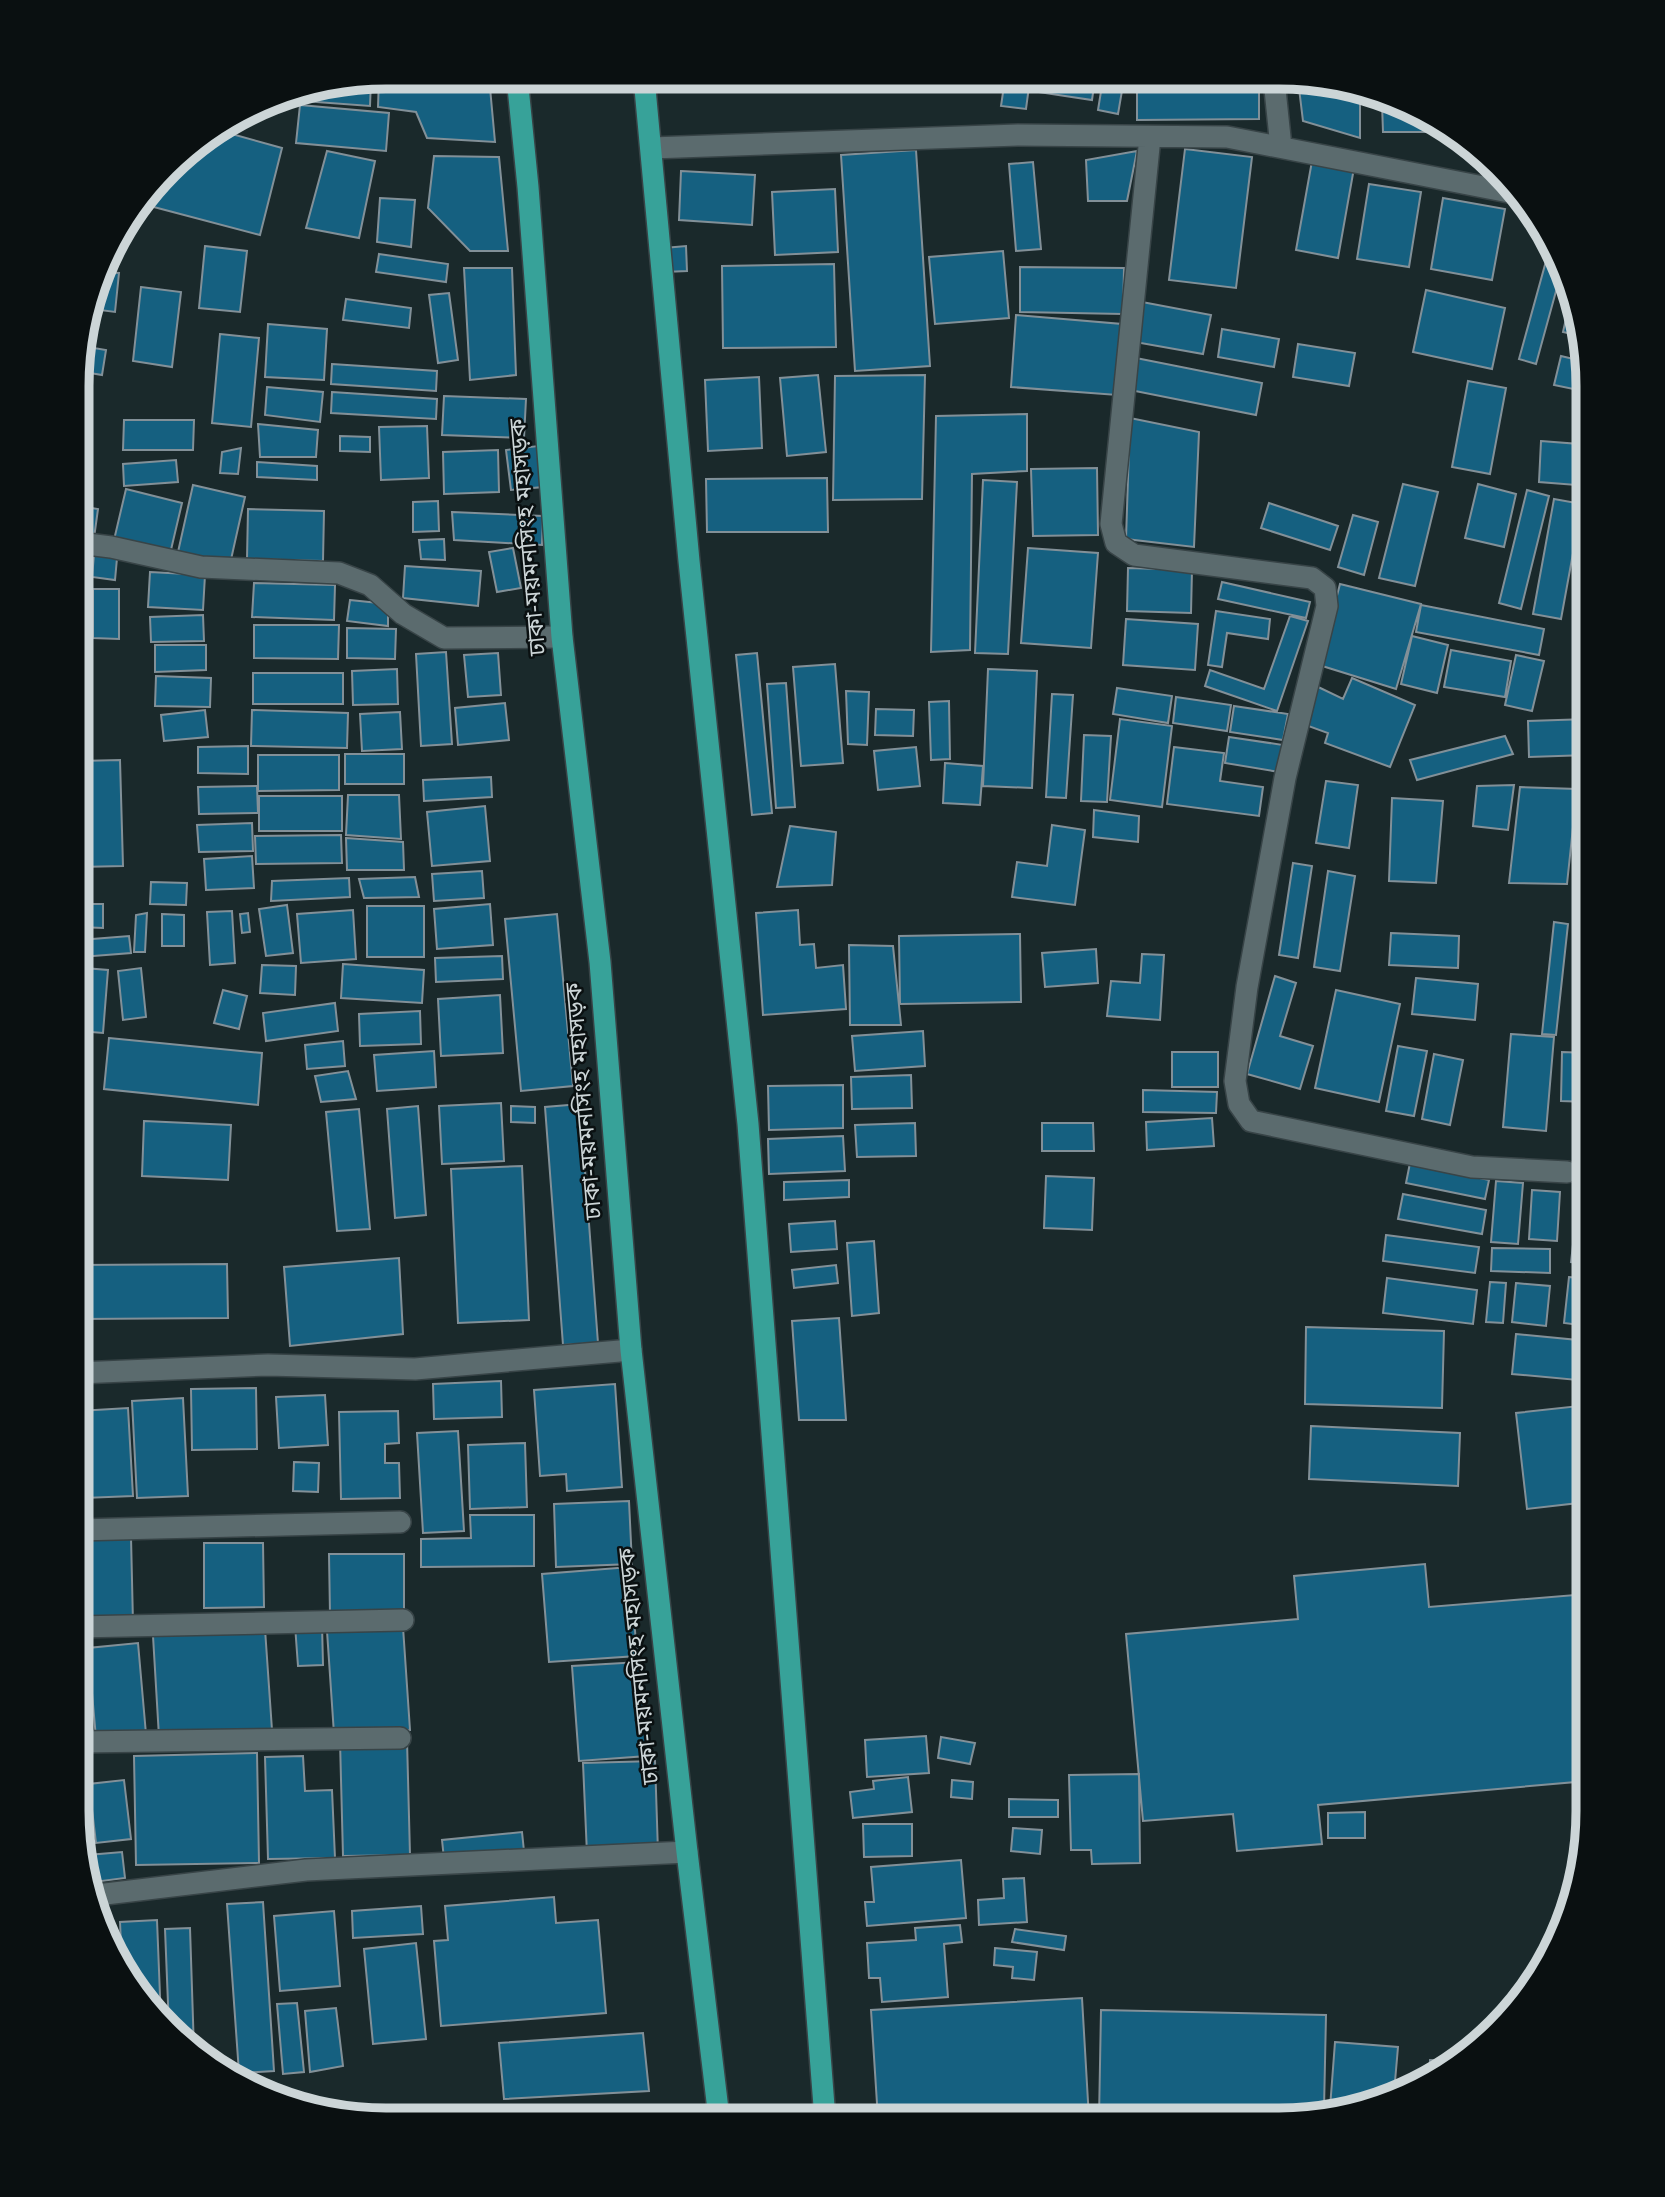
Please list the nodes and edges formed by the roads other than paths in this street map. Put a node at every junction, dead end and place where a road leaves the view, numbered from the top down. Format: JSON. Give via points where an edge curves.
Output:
{"nodes":[{"id":1,"x":518,"y":89,"type":"edge"},
{"id":2,"x":645,"y":89,"type":"edge"},
{"id":3,"x":1275,"y":89,"type":"edge"},
{"id":4,"x":1150,"y":137,"type":"junction"},
{"id":5,"x":1281,"y":147,"type":"junction"},
{"id":6,"x":651,"y":148,"type":"junction"},
{"id":7,"x":1502,"y":191,"type":"edge"},
{"id":8,"x":89,"y":544,"type":"edge"},
{"id":9,"x":562,"y":637,"type":"junction"},
{"id":10,"x":1567,"y":1172,"type":"dead end"},
{"id":11,"x":631,"y":1350,"type":"junction"},
{"id":12,"x":89,"y":1373,"type":"edge"},
{"id":13,"x":400,"y":1522,"type":"dead end"},
{"id":14,"x":89,"y":1530,"type":"edge"},
{"id":15,"x":403,"y":1620,"type":"dead end"},
{"id":16,"x":89,"y":1627,"type":"edge"},
{"id":17,"x":400,"y":1738,"type":"dead end"},
{"id":18,"x":89,"y":1742,"type":"edge"},
{"id":19,"x":687,"y":1852,"type":"junction"},
{"id":20,"x":101,"y":1894,"type":"edge"},
{"id":21,"x":718,"y":2108,"type":"edge"},
{"id":22,"x":824,"y":2108,"type":"edge"}],
"edges":[{"from":1,"to":9,"type":"highway","name":"ঢাকা-ময়মনসিংহ মহাসড়ক"},
{"from":2,"to":6,"type":"highway"},
{"from":3,"to":5,"type":"street"},
{"from":4,"to":5,"type":"street","via":[[1227,137]]},
{"from":4,"to":6,"type":"street","via":[[1018,135]]},
{"from":4,"to":10,"type":"street","via":[[1112,511],[1116,543],[1134,555],[1312,578],[1325,588],[1327,606],[1285,778],[1247,987],[1236,1082],[1239,1104],[1251,1121],[1459,1165]]},
{"from":5,"to":7,"type":"street"},
{"from":6,"to":22,"type":"highway","via":[[748,1124]]},
{"from":8,"to":9,"type":"street","via":[[201,567],[339,573],[370,585],[402,614],[444,638]]},
{"from":9,"to":11,"type":"highway","name":"ঢাকা-ময়মনসিংহ মহাসড়ক","via":[[600,962]]},
{"from":11,"to":12,"type":"street","via":[[415,1369],[268,1365]]},
{"from":11,"to":19,"type":"highway","name":"ঢাকা-ময়মনসিংহ মহাসড়ক"},
{"from":13,"to":14,"type":"street"},
{"from":15,"to":16,"type":"street"},
{"from":17,"to":18,"type":"street"},
{"from":19,"to":20,"type":"street","via":[[306,1870]]},
{"from":19,"to":21,"type":"highway","name":"ঢাকা-ময়মনসিংহ মহাসড়ক"}]}
